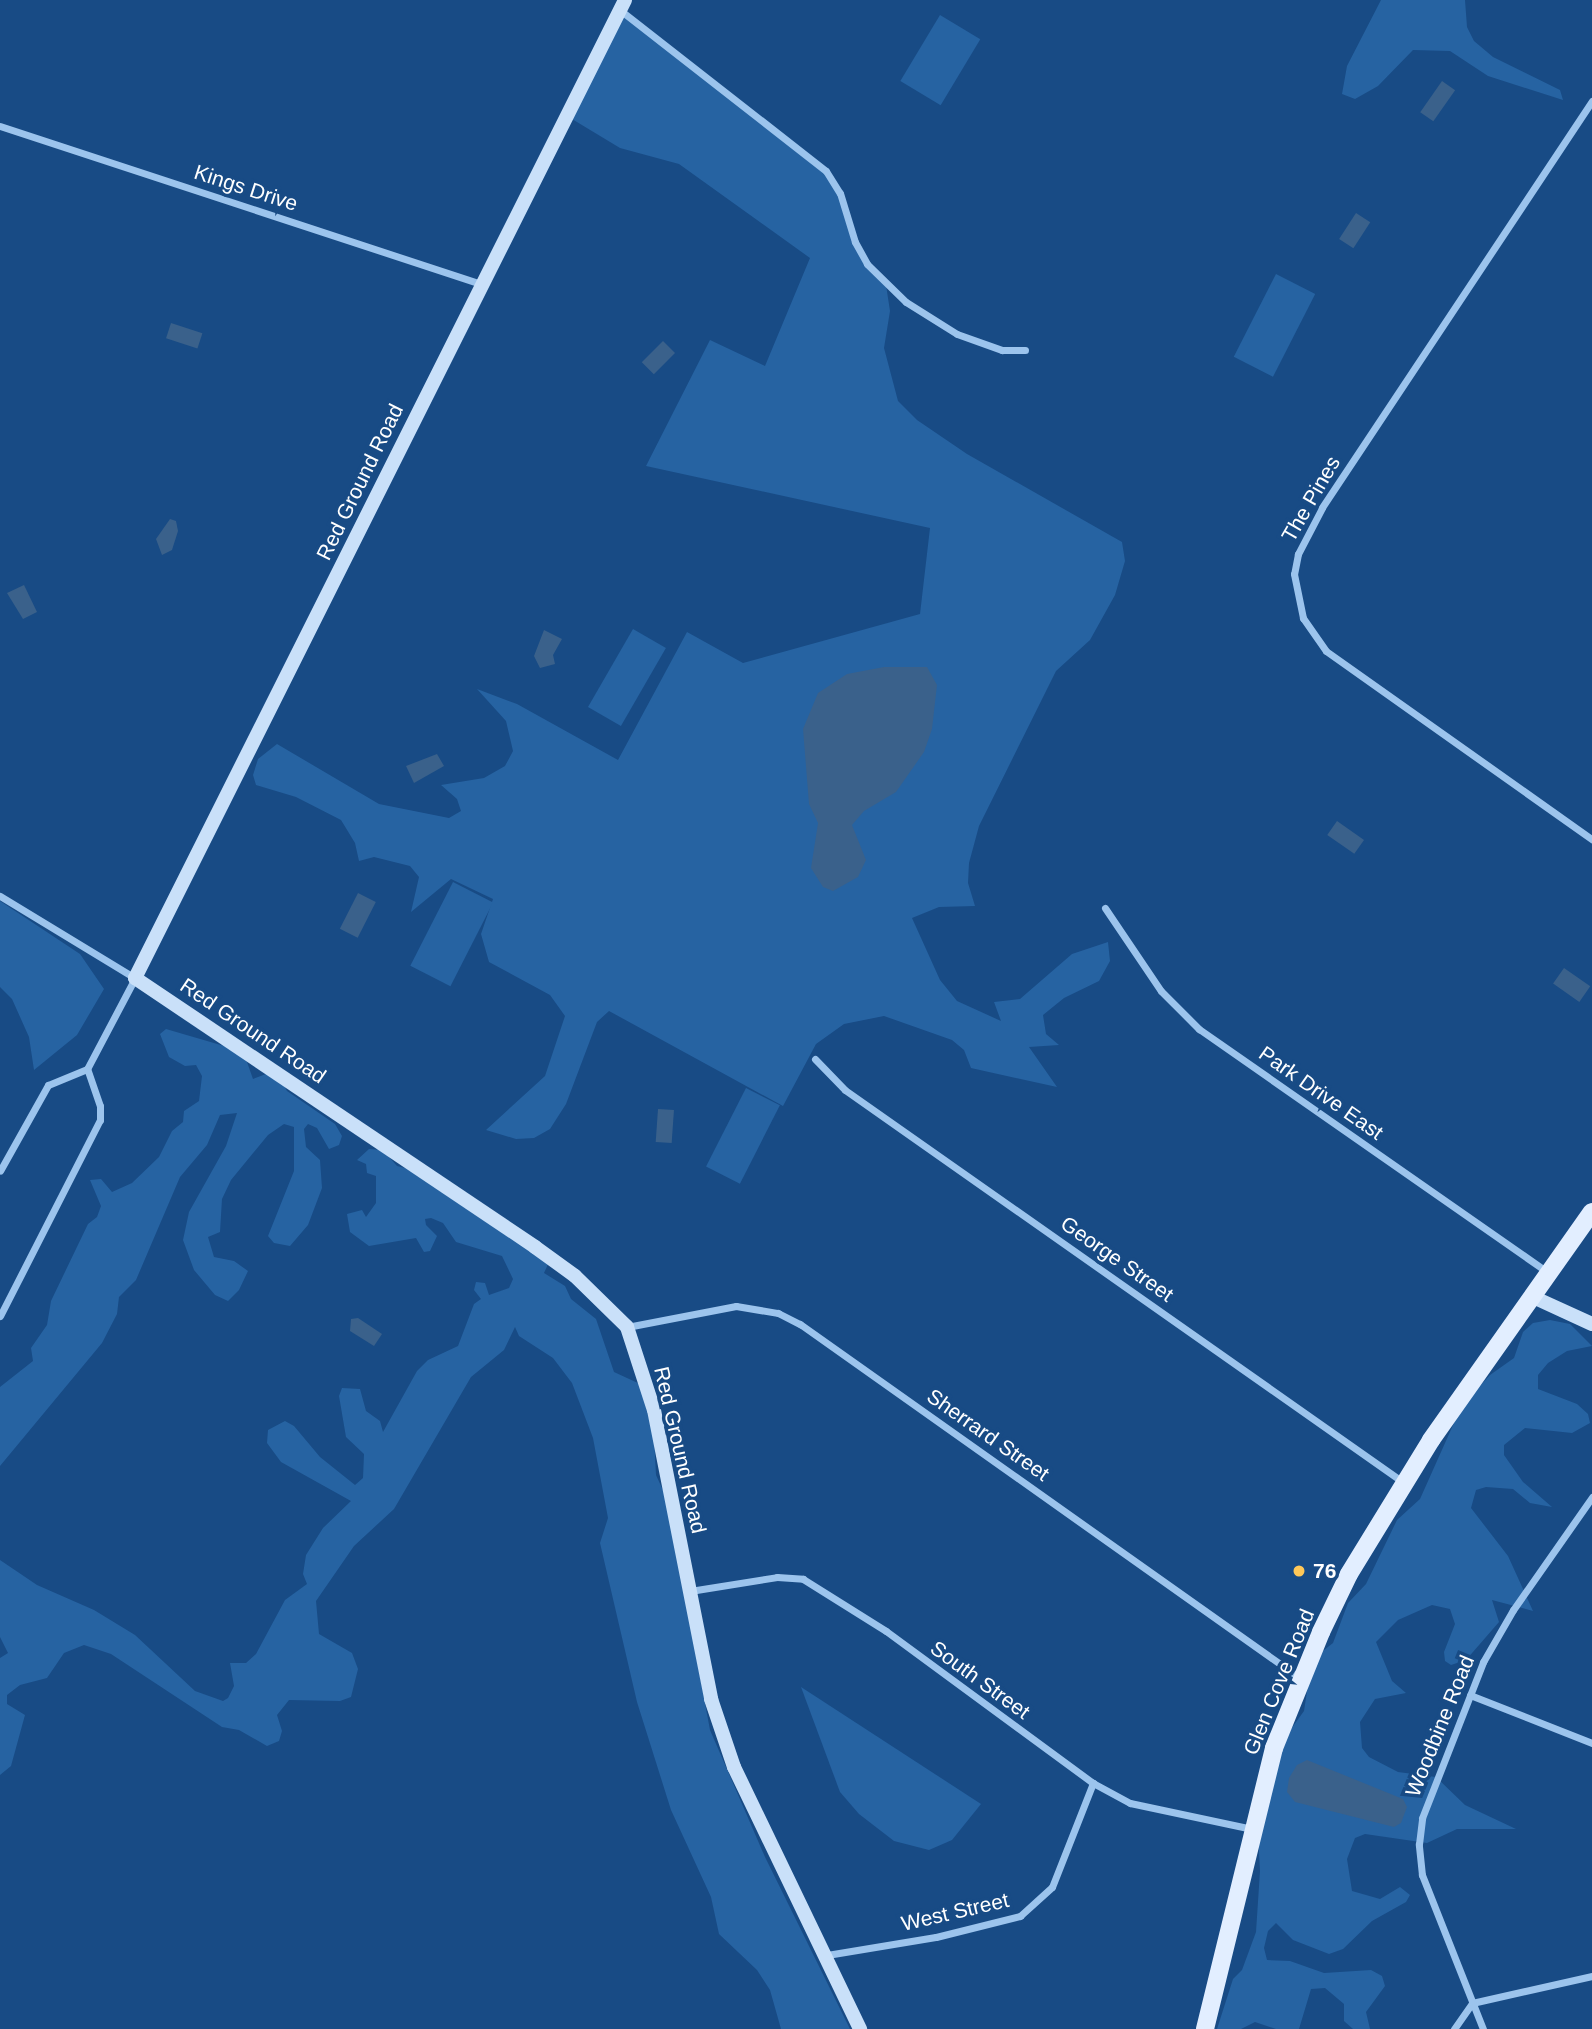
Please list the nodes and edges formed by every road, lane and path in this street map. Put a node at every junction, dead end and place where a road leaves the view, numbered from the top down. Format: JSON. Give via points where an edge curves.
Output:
{"nodes":[{"id":1,"x":623,"y":5,"type":"edge"},
{"id":2,"x":1592,"y":101,"type":"edge"},
{"id":3,"x":0,"y":126,"type":"edge"},
{"id":4,"x":481,"y":284,"type":"junction"},
{"id":5,"x":1025,"y":350,"type":"dead end"},
{"id":6,"x":1592,"y":839,"type":"edge"},
{"id":7,"x":0,"y":896,"type":"edge"},
{"id":8,"x":1105,"y":908,"type":"dead end"},
{"id":9,"x":135,"y":978,"type":"junction"},
{"id":10,"x":815,"y":1059,"type":"dead end"},
{"id":11,"x":87,"y":1069,"type":"junction"},
{"id":12,"x":0,"y":1171,"type":"edge"},
{"id":13,"x":1592,"y":1212,"type":"edge"},
{"id":14,"x":1549,"y":1273,"type":"junction"},
{"id":15,"x":1533,"y":1297,"type":"junction"},
{"id":16,"x":0,"y":1316,"type":"edge"},
{"id":17,"x":1592,"y":1324,"type":"edge"},
{"id":18,"x":627,"y":1327,"type":"junction"},
{"id":19,"x":1404,"y":1482,"type":"junction"},
{"id":20,"x":1591,"y":1501,"type":"edge"},
{"id":21,"x":689,"y":1591,"type":"junction"},
{"id":22,"x":1301,"y":1678,"type":"junction"},
{"id":23,"x":1470,"y":1695,"type":"junction"},
{"id":24,"x":1592,"y":1743,"type":"edge"},
{"id":25,"x":1093,"y":1783,"type":"junction"},
{"id":26,"x":1252,"y":1829,"type":"junction"},
{"id":27,"x":827,"y":1955,"type":"junction"},
{"id":28,"x":1592,"y":1976,"type":"edge"},
{"id":29,"x":1472,"y":2003,"type":"junction"},
{"id":30,"x":860,"y":2029,"type":"edge"},
{"id":31,"x":1205,"y":2029,"type":"edge"},
{"id":32,"x":1454,"y":2029,"type":"edge"},
{"id":33,"x":1483,"y":2029,"type":"edge"}],
"edges":[{"from":1,"to":4,"type":"street","name":"Red Ground Road"},
{"from":1,"to":5,"type":"street","via":[[826,171],[840,192],[861,254],[906,302],[957,334],[1002,350]]},
{"from":2,"to":6,"type":"street","name":"The Pines","via":[[1322,508],[1298,554],[1294,573],[1303,618],[1326,651]]},
{"from":3,"to":4,"type":"street","name":"Kings Drive"},
{"from":4,"to":9,"type":"street","name":"Red Ground Road"},
{"from":7,"to":9,"type":"street"},
{"from":8,"to":14,"type":"street","name":"Park Drive East","via":[[1161,990],[1199,1029]]},
{"from":9,"to":11,"type":"street"},
{"from":9,"to":18,"type":"street","name":"Red Ground Road","via":[[536,1247],[575,1276]]},
{"from":10,"to":19,"type":"street","name":"George Street","via":[[845,1090]]},
{"from":11,"to":12,"type":"street","via":[[48,1085]]},
{"from":11,"to":16,"type":"street","via":[[100,1120]]},
{"from":13,"to":14,"type":"main road","name":"Glen Cove Road"},
{"from":14,"to":15,"type":"main road","name":"Glen Cove Road"},
{"from":15,"to":17,"type":"street"},
{"from":15,"to":19,"type":"main road","name":"Glen Cove Road"},
{"from":18,"to":21,"type":"street","name":"Red Ground Road","via":[[654,1410]]},
{"from":18,"to":22,"type":"street","name":"Sherrard Street","via":[[736,1306],[761,1308],[800,1324]]},
{"from":19,"to":22,"type":"main road","name":"Glen Cove Road","via":[[1349,1574]]},
{"from":20,"to":23,"type":"street","name":"Woodbine Road","via":[[1513,1610]]},
{"from":21,"to":25,"type":"street","name":"South Street","via":[[777,1577],[803,1578],[886,1631]]},
{"from":21,"to":27,"type":"street","name":"Red Ground Road","via":[[711,1699],[734,1767]]},
{"from":22,"to":26,"type":"main road","name":"Glen Cove Road","via":[[1274,1748]]},
{"from":23,"to":24,"type":"street"},
{"from":23,"to":29,"type":"street","name":"Woodbine Road","via":[[1441,1760],[1419,1844],[1431,1902]]},
{"from":25,"to":26,"type":"street","name":"South Street","via":[[1130,1803]]},
{"from":25,"to":27,"type":"street","name":"West Street","via":[[1052,1887],[1020,1916],[936,1937]]},
{"from":26,"to":31,"type":"main road","name":"Glen Cove Road"},
{"from":27,"to":30,"type":"street","name":"Red Ground Road"},
{"from":28,"to":29,"type":"street"},
{"from":29,"to":32,"type":"street"},
{"from":29,"to":33,"type":"street","name":"Woodbine Road"}]}
